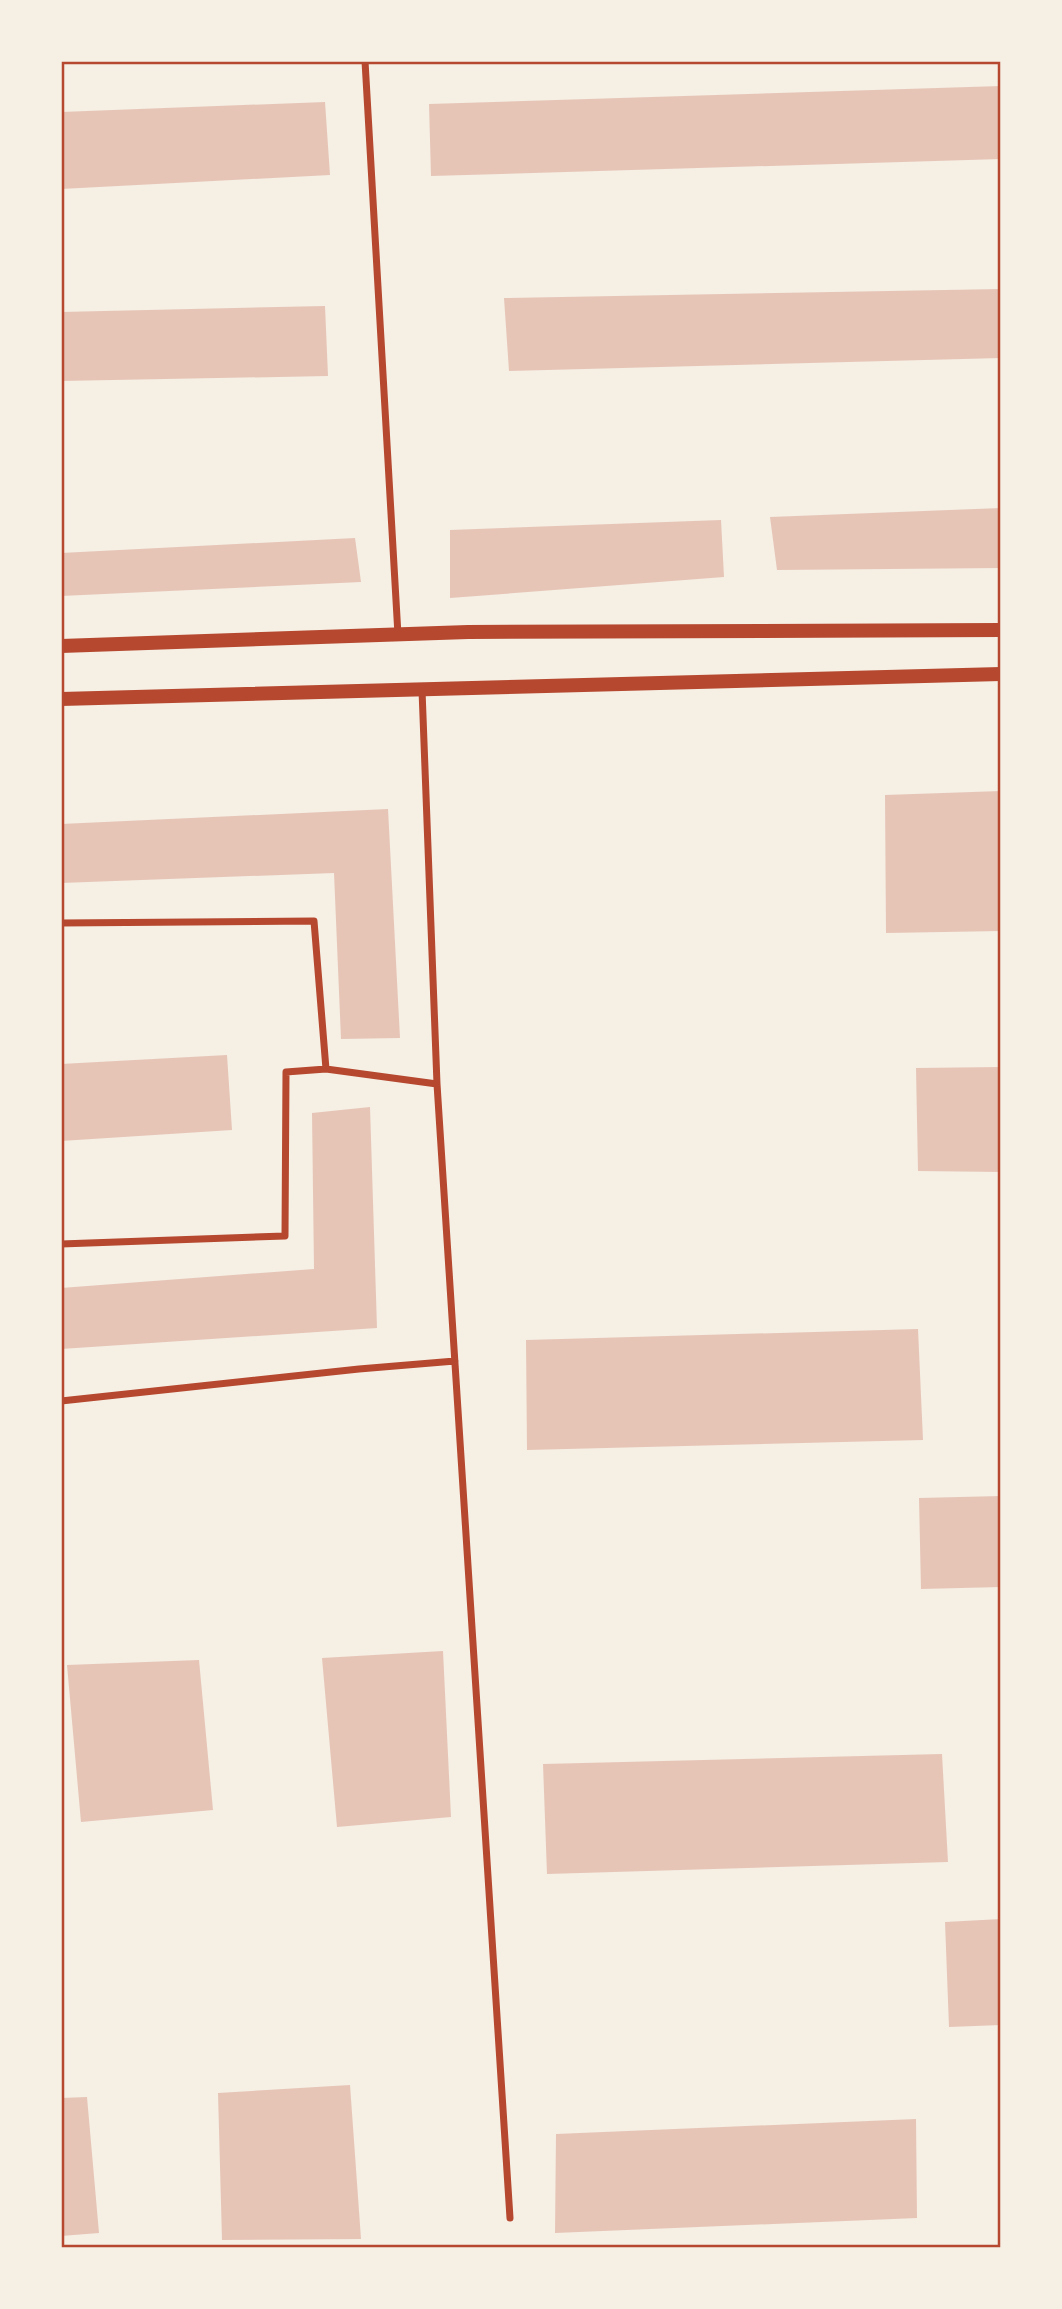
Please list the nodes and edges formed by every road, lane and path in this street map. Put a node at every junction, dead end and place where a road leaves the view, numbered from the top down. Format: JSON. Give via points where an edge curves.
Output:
{"nodes":[{"id":1,"x":365,"y":61,"type":"edge"},
{"id":2,"x":1001,"y":630,"type":"edge"},
{"id":3,"x":398,"y":635,"type":"junction"},
{"id":4,"x":61,"y":646,"type":"edge"},
{"id":5,"x":1001,"y":674,"type":"edge"},
{"id":6,"x":422,"y":690,"type":"junction"},
{"id":7,"x":61,"y":699,"type":"edge"},
{"id":8,"x":61,"y":923,"type":"edge"},
{"id":9,"x":326,"y":1069,"type":"junction"},
{"id":10,"x":438,"y":1084,"type":"junction"},
{"id":11,"x":61,"y":1244,"type":"edge"},
{"id":12,"x":456,"y":1361,"type":"junction"},
{"id":13,"x":61,"y":1401,"type":"edge"},
{"id":14,"x":510,"y":2218,"type":"dead end"}],
"edges":[{"from":1,"to":3,"type":"street"},
{"from":2,"to":3,"type":"main road"},
{"from":3,"to":4,"type":"main road"},
{"from":5,"to":6,"type":"main road"},
{"from":6,"to":7,"type":"main road"},
{"from":6,"to":10,"type":"street"},
{"from":8,"to":9,"type":"street","via":[[314,920]]},
{"from":9,"to":10,"type":"street"},
{"from":9,"to":11,"type":"street","via":[[286,1072],[285,1237]]},
{"from":10,"to":12,"type":"street"},
{"from":12,"to":13,"type":"street"},
{"from":12,"to":14,"type":"street"}]}
